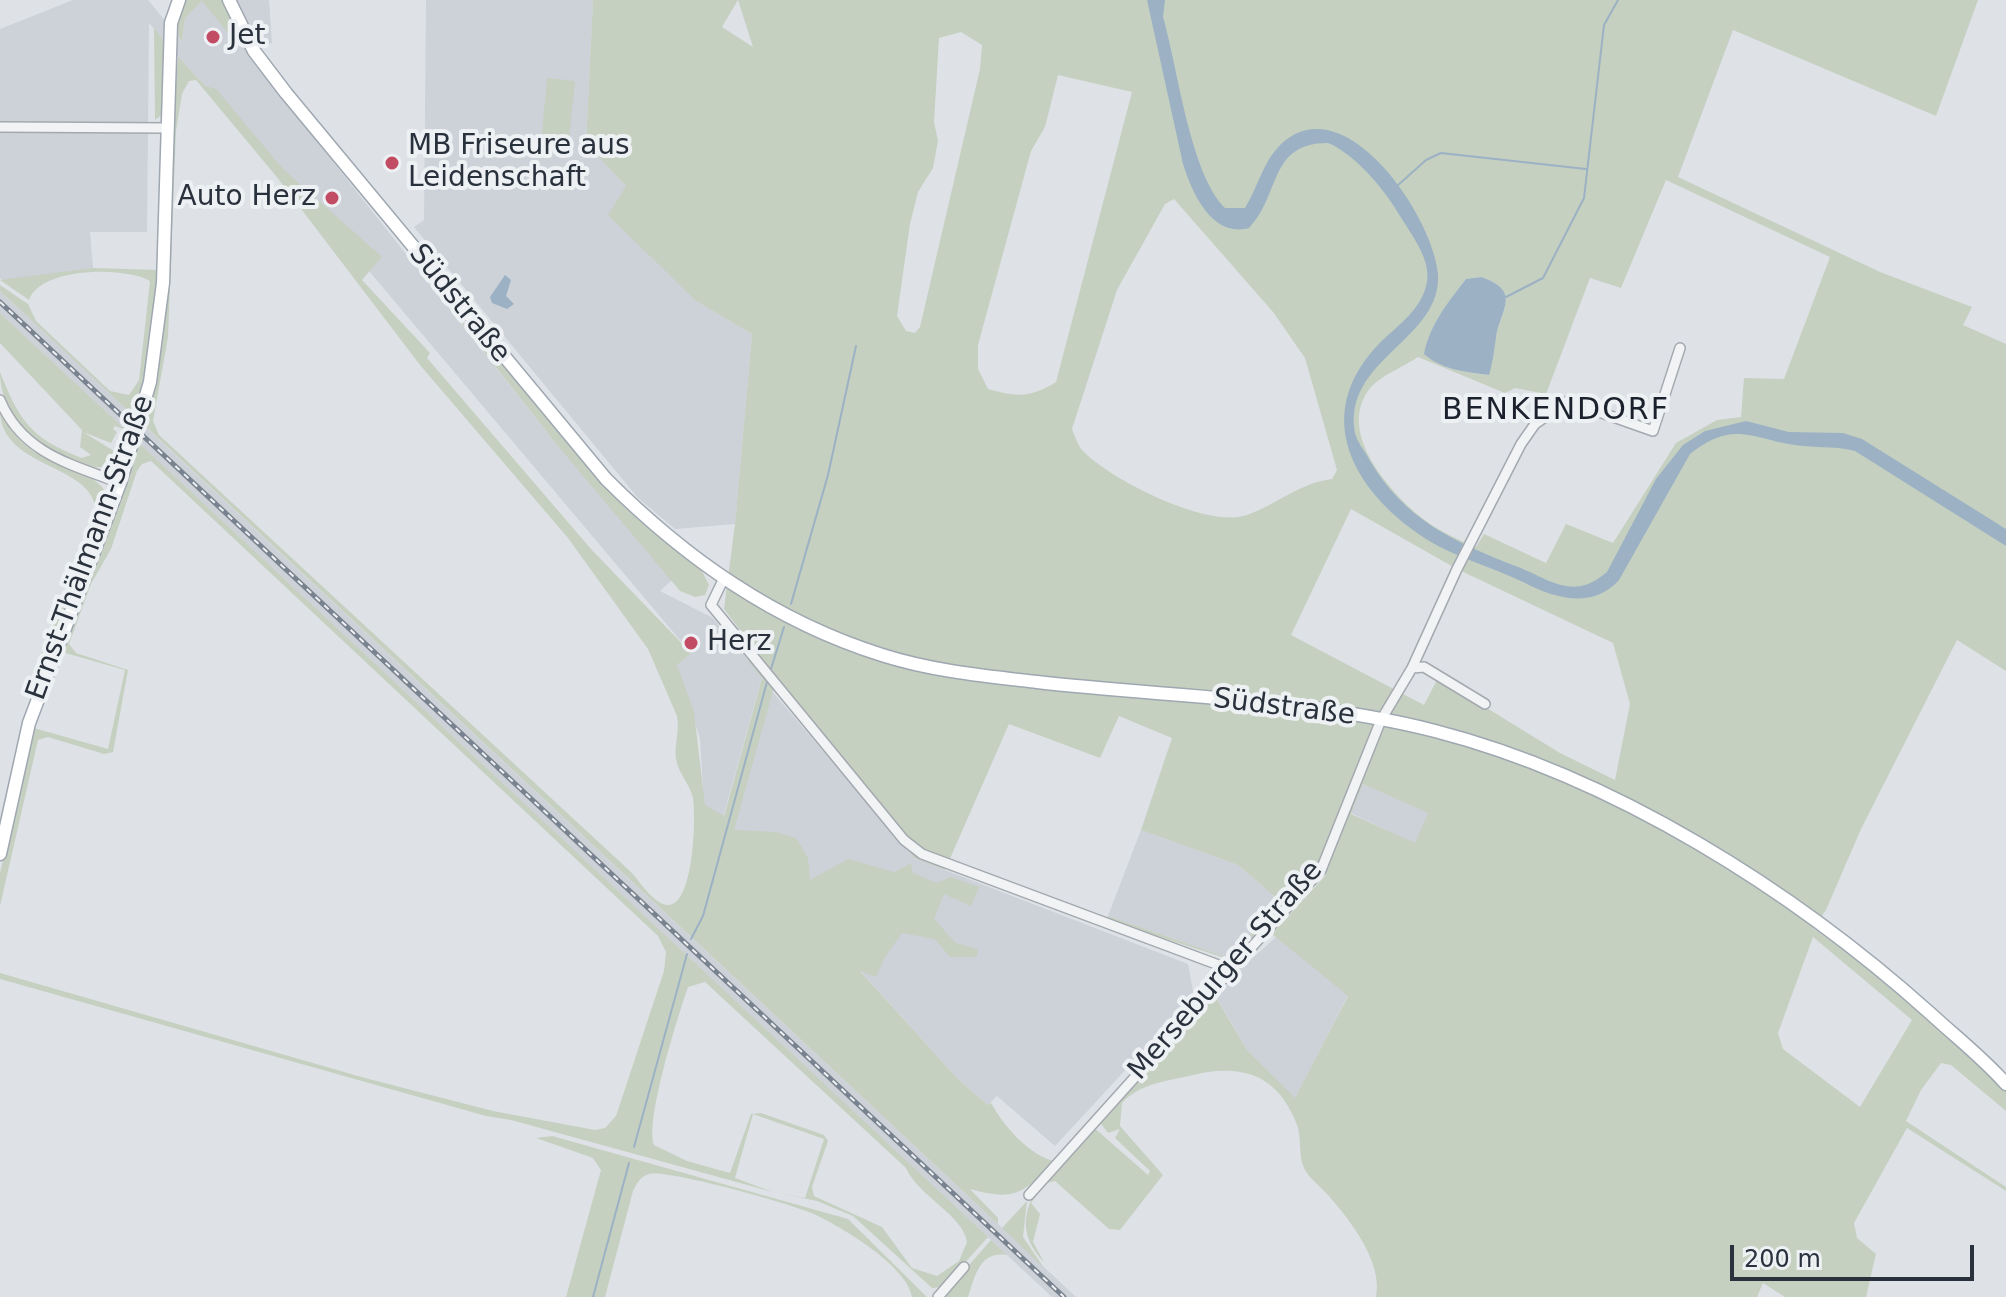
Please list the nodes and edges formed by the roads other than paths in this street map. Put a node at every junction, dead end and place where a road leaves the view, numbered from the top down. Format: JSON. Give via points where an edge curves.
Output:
{"nodes":[{"id":1,"x":179,"y":0,"type":"edge"},
{"id":2,"x":229,"y":0,"type":"edge"},
{"id":3,"x":0,"y":127,"type":"edge"},
{"id":4,"x":168,"y":128,"type":"junction"},
{"id":5,"x":1680,"y":348,"type":"dead end"},
{"id":6,"x":0,"y":400,"type":"edge"},
{"id":7,"x":120,"y":483,"type":"junction"},
{"id":8,"x":723,"y":580,"type":"junction"},
{"id":9,"x":1412,"y":668,"type":"junction"},
{"id":10,"x":1485,"y":704,"type":"dead end"},
{"id":11,"x":1381,"y":720,"type":"junction"},
{"id":12,"x":0,"y":854,"type":"edge"},
{"id":13,"x":1232,"y":970,"type":"junction"},
{"id":14,"x":2006,"y":1084,"type":"edge"},
{"id":15,"x":1029,"y":1195,"type":"dead end"},
{"id":16,"x":964,"y":1267,"type":"dead end"},
{"id":17,"x":938,"y":1297,"type":"edge"}],
"edges":[{"from":1,"to":4,"type":"main road","name":"Ernst-Thälmann-Straße","via":[[171,23]]},
{"from":2,"to":8,"type":"main road","name":"Südstraße","via":[[264,64],[534,395],[636,509]]},
{"from":3,"to":4,"type":"street"},
{"from":4,"to":7,"type":"main road","name":"Ernst-Thälmann-Straße","via":[[158,335],[138,431]]},
{"from":5,"to":9,"type":"street","name":"Merseburger Straße","via":[[1653,431],[1568,401],[1535,424],[1470,542]]},
{"from":6,"to":7,"type":"street","via":[[18,432],[39,450]]},
{"from":7,"to":12,"type":"main road","name":"Ernst-Thälmann-Straße","via":[[29,723]]},
{"from":8,"to":11,"type":"main road","name":"Südstraße","via":[[813,629],[882,656],[955,672]]},
{"from":8,"to":13,"type":"street","via":[[711,605],[913,847]]},
{"from":9,"to":10,"type":"street","via":[[1424,667]]},
{"from":9,"to":11,"type":"street","name":"Merseburger Straße"},
{"from":11,"to":13,"type":"street","name":"Merseburger Straße","via":[[1321,870]]},
{"from":11,"to":14,"type":"main road","name":"Südstraße","via":[[1501,751],[1600,790],[1657,820],[1817,922],[1893,980]]},
{"from":13,"to":15,"type":"street","name":"Merseburger Straße"},
{"from":16,"to":17,"type":"street"}]}
